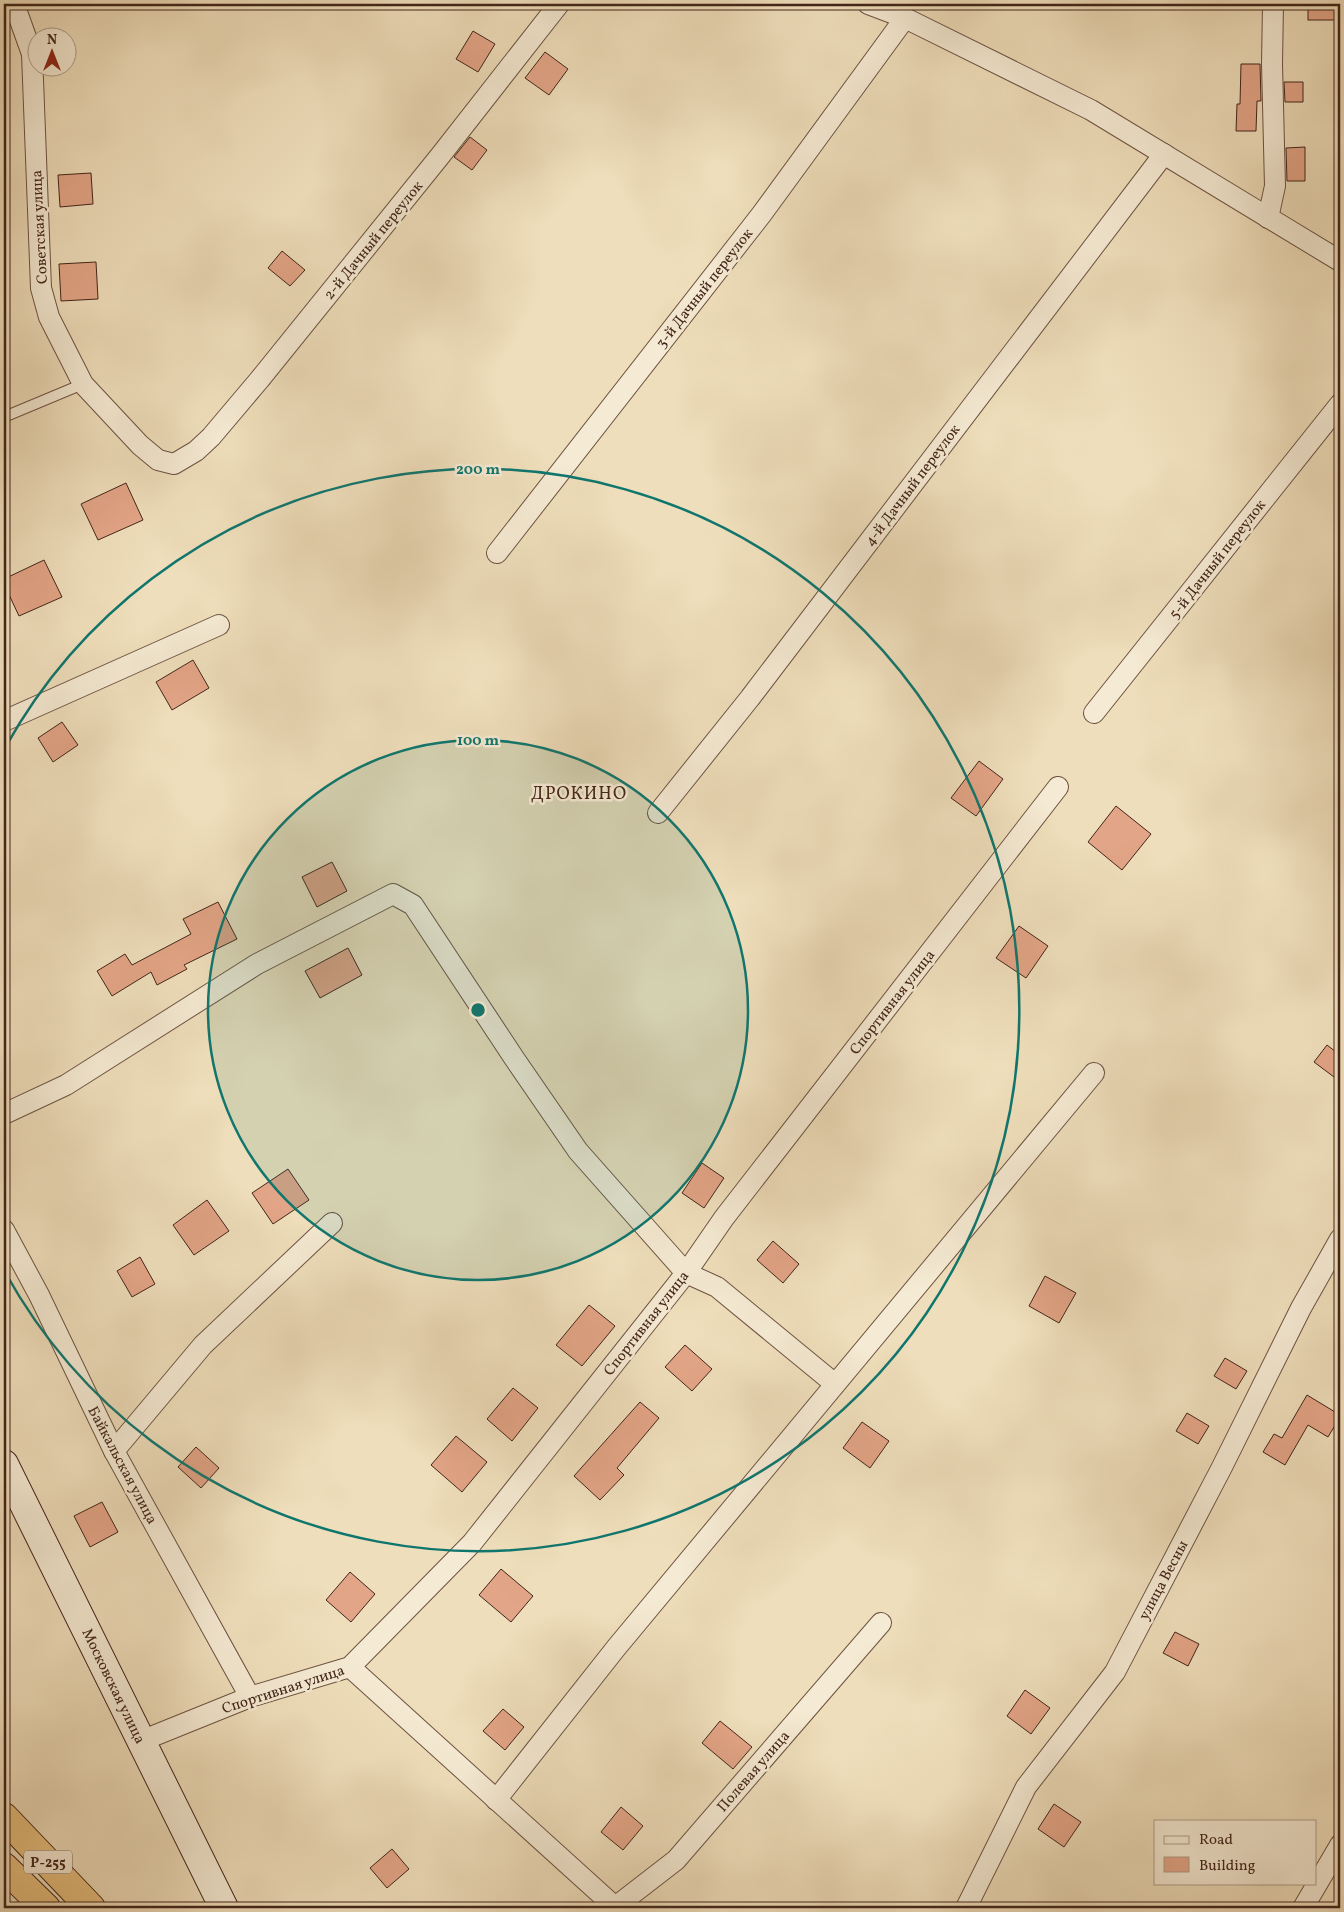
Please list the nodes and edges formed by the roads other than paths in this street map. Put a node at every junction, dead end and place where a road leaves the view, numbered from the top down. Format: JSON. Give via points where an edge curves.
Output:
{"nodes":[{"id":1,"x":8,"y":4,"type":"edge"},
{"id":2,"x":558,"y":4,"type":"edge"},
{"id":3,"x":868,"y":4,"type":"edge"},
{"id":4,"x":1273,"y":4,"type":"edge"},
{"id":5,"x":905,"y":18,"type":"junction"},
{"id":6,"x":1164,"y":154,"type":"junction"},
{"id":7,"x":1268,"y":218,"type":"junction"},
{"id":8,"x":1340,"y":261,"type":"edge"},
{"id":9,"x":83,"y":384,"type":"junction"},
{"id":10,"x":1340,"y":404,"type":"edge"},
{"id":11,"x":4,"y":418,"type":"edge"},
{"id":12,"x":174,"y":464,"type":"joint"},
{"id":13,"x":497,"y":553,"type":"dead end"},
{"id":14,"x":219,"y":625,"type":"dead end"},
{"id":15,"x":1094,"y":714,"type":"dead end"},
{"id":16,"x":4,"y":721,"type":"edge"},
{"id":17,"x":1058,"y":787,"type":"dead end"},
{"id":18,"x":658,"y":813,"type":"dead end"},
{"id":19,"x":1094,"y":1073,"type":"dead end"},
{"id":20,"x":4,"y":1114,"type":"edge"},
{"id":21,"x":332,"y":1223,"type":"dead end"},
{"id":22,"x":4,"y":1230,"type":"edge"},
{"id":23,"x":1340,"y":1238,"type":"edge"},
{"id":24,"x":686,"y":1273,"type":"junction"},
{"id":25,"x":836,"y":1384,"type":"junction"},
{"id":26,"x":114,"y":1451,"type":"junction"},
{"id":27,"x":4,"y":1464,"type":"edge"},
{"id":28,"x":880,"y":1623,"type":"dead end"},
{"id":29,"x":350,"y":1667,"type":"junction"},
{"id":30,"x":250,"y":1696,"type":"junction"},
{"id":31,"x":142,"y":1741,"type":"junction"},
{"id":32,"x":496,"y":1800,"type":"junction"},
{"id":33,"x":4,"y":1817,"type":"edge"},
{"id":34,"x":1340,"y":1845,"type":"edge"},
{"id":35,"x":4,"y":1867,"type":"edge"},
{"id":36,"x":46,"y":1908,"type":"edge"},
{"id":37,"x":91,"y":1908,"type":"edge"},
{"id":38,"x":224,"y":1908,"type":"edge"},
{"id":39,"x":614,"y":1908,"type":"edge"},
{"id":40,"x":966,"y":1908,"type":"edge"},
{"id":41,"x":1303,"y":1908,"type":"edge"}],
"edges":[{"from":1,"to":9,"type":"street","name":"Советская улица","via":[[17,12],[32,54],[41,288],[49,317]]},
{"from":2,"to":12,"type":"street","name":"2-й Дачный переулок","via":[[260,380],[211,437]]},
{"from":3,"to":5,"type":"street"},
{"from":4,"to":7,"type":"street","via":[[1275,186]]},
{"from":5,"to":6,"type":"street","via":[[1091,110]]},
{"from":5,"to":13,"type":"street","name":"3-й Дачный переулок","via":[[761,215]]},
{"from":6,"to":7,"type":"street"},
{"from":6,"to":18,"type":"street","name":"4-й Дачный переулок","via":[[750,698]]},
{"from":7,"to":8,"type":"street"},
{"from":9,"to":11,"type":"lane"},
{"from":9,"to":12,"type":"street","name":"Советская улица","via":[[140,445],[158,460]]},
{"from":10,"to":15,"type":"street","name":"5-й Дачный переулок"},
{"from":14,"to":16,"type":"street"},
{"from":17,"to":24,"type":"street","name":"Спортивная улица","via":[[730,1210]]},
{"from":19,"to":25,"type":"street"},
{"from":20,"to":24,"type":"street","via":[[66,1084],[257,964],[393,894],[412,905],[578,1151]]},
{"from":21,"to":26,"type":"street","via":[[203,1345]]},
{"from":22,"to":26,"type":"street","name":"Байкальская улица"},
{"from":23,"to":40,"type":"street","name":"улица Весны","via":[[1115,1672],[1026,1787]]},
{"from":24,"to":25,"type":"street","via":[[717,1287]]},
{"from":24,"to":29,"type":"street","name":"Спортивная улица","via":[[472,1543]]},
{"from":25,"to":32,"type":"street","via":[[616,1648]]},
{"from":26,"to":30,"type":"street","name":"Байкальская улица"},
{"from":27,"to":31,"type":"street","name":"Московская улица"},
{"from":28,"to":39,"type":"street","name":"Полевая улица","via":[[676,1860]]},
{"from":29,"to":30,"type":"street","name":"Спортивная улица"},
{"from":29,"to":32,"type":"street"},
{"from":30,"to":31,"type":"street","name":"Спортивная улица"},
{"from":31,"to":38,"type":"street","name":"Московская улица"},
{"from":32,"to":39,"type":"street"},
{"from":33,"to":37,"type":"highway","number":"Р-255"},
{"from":34,"to":41,"type":"street"},
{"from":35,"to":36,"type":"highway","number":"Р-255"}]}
